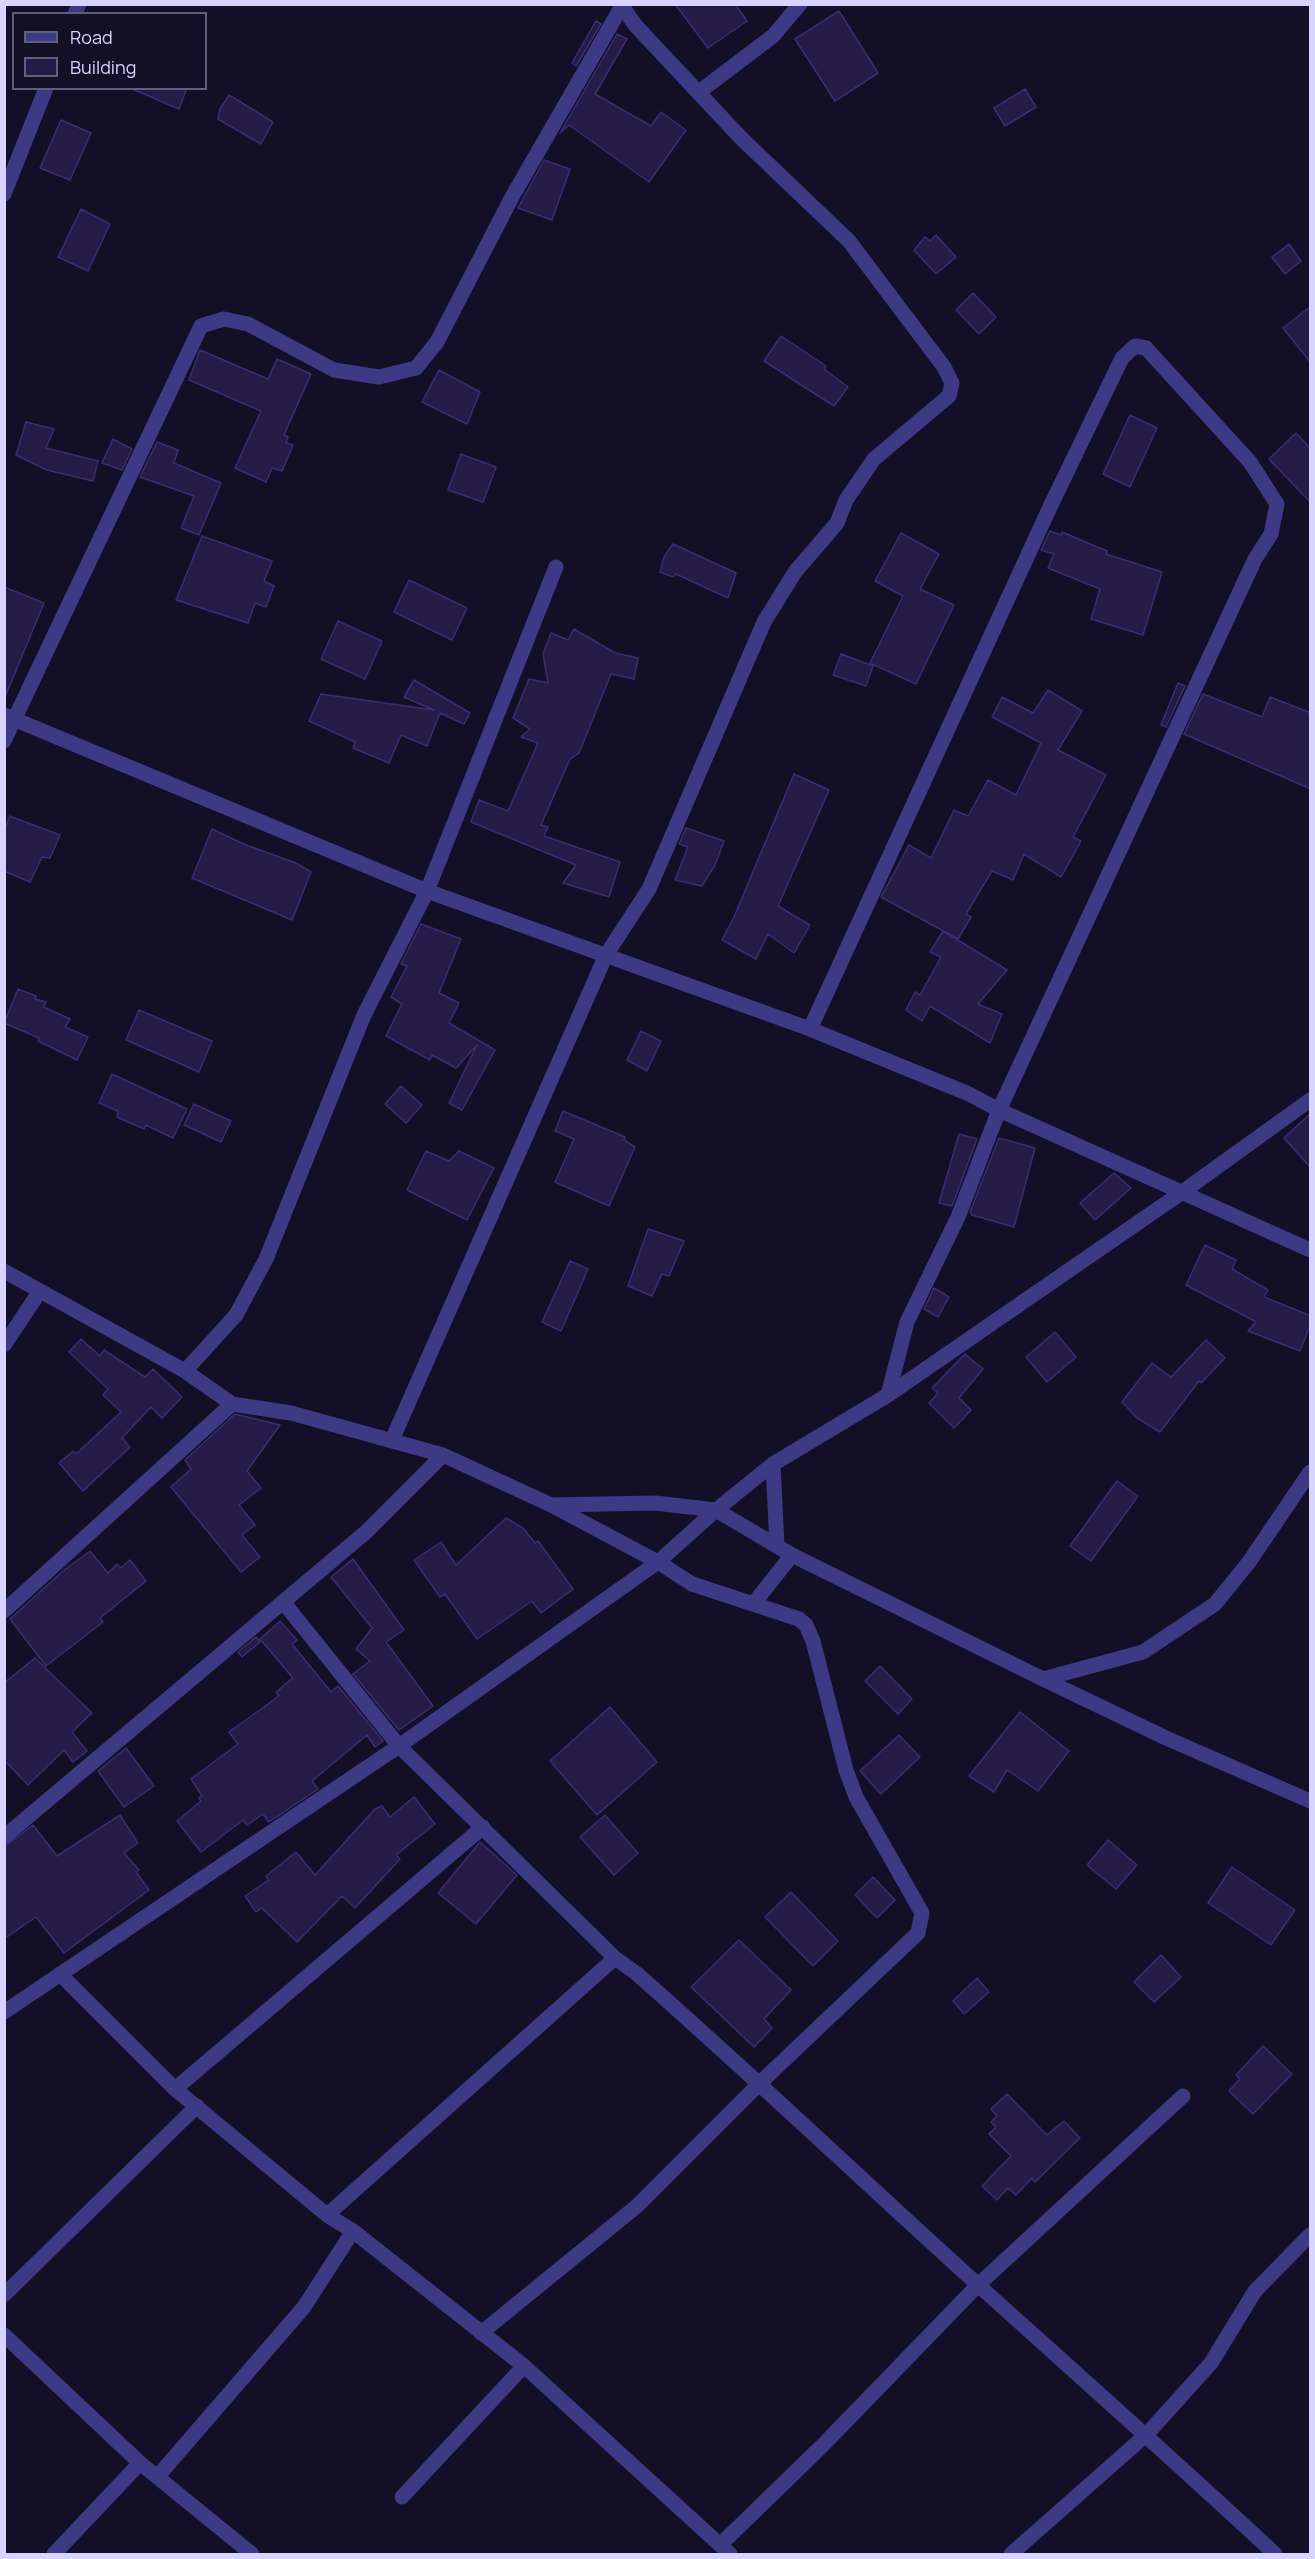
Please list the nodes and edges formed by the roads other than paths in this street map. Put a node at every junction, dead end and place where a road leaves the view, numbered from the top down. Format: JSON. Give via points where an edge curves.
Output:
{"nodes":[{"id":1,"x":800,"y":4,"type":"edge"},
{"id":2,"x":621,"y":5,"type":"edge"},
{"id":3,"x":45,"y":90,"type":"edge"},
{"id":4,"x":699,"y":92,"type":"junction"},
{"id":5,"x":4,"y":194,"type":"edge"},
{"id":6,"x":556,"y":567,"type":"dead end"},
{"id":7,"x":9,"y":717,"type":"edge"},
{"id":8,"x":4,"y":741,"type":"edge"},
{"id":9,"x":427,"y":891,"type":"junction"},
{"id":10,"x":606,"y":954,"type":"junction"},
{"id":11,"x":810,"y":1029,"type":"junction"},
{"id":12,"x":1311,"y":1100,"type":"edge"},
{"id":13,"x":999,"y":1110,"type":"junction"},
{"id":14,"x":1181,"y":1193,"type":"junction"},
{"id":15,"x":1311,"y":1250,"type":"edge"},
{"id":16,"x":4,"y":1271,"type":"edge"},
{"id":17,"x":40,"y":1292,"type":"junction"},
{"id":18,"x":4,"y":1345,"type":"edge"},
{"id":19,"x":185,"y":1371,"type":"junction"},
{"id":20,"x":888,"y":1395,"type":"junction"},
{"id":21,"x":232,"y":1404,"type":"junction"},
{"id":22,"x":392,"y":1440,"type":"junction"},
{"id":23,"x":443,"y":1455,"type":"junction"},
{"id":24,"x":773,"y":1464,"type":"junction"},
{"id":25,"x":1311,"y":1472,"type":"edge"},
{"id":26,"x":551,"y":1505,"type":"junction"},
{"id":27,"x":716,"y":1510,"type":"junction"},
{"id":28,"x":777,"y":1546,"type":"junction"},
{"id":29,"x":792,"y":1555,"type":"junction"},
{"id":30,"x":658,"y":1562,"type":"junction"},
{"id":31,"x":754,"y":1603,"type":"junction"},
{"id":32,"x":284,"y":1604,"type":"junction"},
{"id":33,"x":4,"y":1611,"type":"edge"},
{"id":34,"x":1043,"y":1679,"type":"junction"},
{"id":35,"x":399,"y":1746,"type":"junction"},
{"id":36,"x":1311,"y":1801,"type":"edge"},
{"id":37,"x":483,"y":1827,"type":"junction"},
{"id":38,"x":4,"y":1837,"type":"edge"},
{"id":39,"x":615,"y":1958,"type":"junction"},
{"id":40,"x":60,"y":1974,"type":"junction"},
{"id":41,"x":5,"y":2011,"type":"edge"},
{"id":42,"x":761,"y":2082,"type":"junction"},
{"id":43,"x":175,"y":2089,"type":"junction"},
{"id":44,"x":1184,"y":2096,"type":"dead end"},
{"id":45,"x":197,"y":2106,"type":"junction"},
{"id":46,"x":327,"y":2215,"type":"junction"},
{"id":47,"x":352,"y":2231,"type":"junction"},
{"id":48,"x":1311,"y":2235,"type":"edge"},
{"id":49,"x":978,"y":2285,"type":"junction"},
{"id":50,"x":4,"y":2295,"type":"edge"},
{"id":51,"x":482,"y":2333,"type":"junction"},
{"id":52,"x":4,"y":2335,"type":"edge"},
{"id":53,"x":524,"y":2366,"type":"junction"},
{"id":54,"x":1147,"y":2434,"type":"junction"},
{"id":55,"x":140,"y":2463,"type":"junction"},
{"id":56,"x":158,"y":2476,"type":"junction"},
{"id":57,"x":402,"y":2497,"type":"dead end"},
{"id":58,"x":725,"y":2550,"type":"edge"},
{"id":59,"x":54,"y":2554,"type":"edge"},
{"id":60,"x":252,"y":2554,"type":"edge"},
{"id":61,"x":1011,"y":2554,"type":"edge"},
{"id":62,"x":1275,"y":2554,"type":"edge"}],
"edges":[{"from":1,"to":4,"type":"street","via":[[773,36]]},
{"from":2,"to":4,"type":"street"},
{"from":2,"to":7,"type":"street","via":[[512,197],[437,342],[416,368],[379,377],[334,370],[248,324],[224,319],[201,326]]},
{"from":3,"to":5,"type":"street"},
{"from":4,"to":10,"type":"street","via":[[742,139],[849,241],[952,383],[949,396],[874,459],[846,500],[837,523],[795,572],[764,622],[649,889]]},
{"from":6,"to":9,"type":"street"},
{"from":7,"to":8,"type":"street"},
{"from":7,"to":9,"type":"street"},
{"from":9,"to":10,"type":"street"},
{"from":9,"to":19,"type":"street","via":[[364,1015],[266,1259],[236,1315]]},
{"from":10,"to":11,"type":"street"},
{"from":10,"to":22,"type":"street"},
{"from":11,"to":13,"type":"street"},
{"from":11,"to":13,"type":"street","via":[[1122,358],[1134,346],[1146,348],[1250,462],[1277,504],[1271,534]]},
{"from":12,"to":14,"type":"street"},
{"from":13,"to":14,"type":"street"},
{"from":13,"to":20,"type":"street","via":[[958,1217],[907,1322]]},
{"from":14,"to":15,"type":"street"},
{"from":14,"to":20,"type":"street"},
{"from":16,"to":17,"type":"street"},
{"from":17,"to":18,"type":"street"},
{"from":17,"to":19,"type":"street"},
{"from":19,"to":21,"type":"street"},
{"from":20,"to":24,"type":"street"},
{"from":21,"to":22,"type":"street","via":[[291,1413]]},
{"from":21,"to":33,"type":"street"},
{"from":22,"to":23,"type":"street"},
{"from":23,"to":26,"type":"street"},
{"from":23,"to":32,"type":"street","via":[[366,1532]]},
{"from":24,"to":27,"type":"street"},
{"from":24,"to":28,"type":"street"},
{"from":25,"to":34,"type":"street","via":[[1215,1604],[1143,1652]]},
{"from":26,"to":27,"type":"street","via":[[655,1503]]},
{"from":26,"to":30,"type":"street"},
{"from":27,"to":28,"type":"street"},
{"from":27,"to":30,"type":"street"},
{"from":28,"to":29,"type":"street"},
{"from":29,"to":31,"type":"street"},
{"from":29,"to":34,"type":"street"},
{"from":30,"to":31,"type":"street","via":[[692,1584]]},
{"from":30,"to":35,"type":"street"},
{"from":31,"to":42,"type":"street","via":[[806,1625],[846,1770],[872,1826],[922,1913],[918,1933]]},
{"from":32,"to":35,"type":"street"},
{"from":32,"to":38,"type":"street"},
{"from":34,"to":36,"type":"street"},
{"from":35,"to":37,"type":"street"},
{"from":35,"to":40,"type":"street"},
{"from":37,"to":39,"type":"street"},
{"from":37,"to":43,"type":"street"},
{"from":39,"to":42,"type":"street"},
{"from":39,"to":46,"type":"street"},
{"from":40,"to":41,"type":"street"},
{"from":40,"to":43,"type":"street"},
{"from":42,"to":49,"type":"street"},
{"from":42,"to":51,"type":"street","via":[[637,2206]]},
{"from":43,"to":45,"type":"street"},
{"from":44,"to":49,"type":"street"},
{"from":45,"to":46,"type":"street"},
{"from":45,"to":50,"type":"street"},
{"from":46,"to":47,"type":"street"},
{"from":47,"to":51,"type":"street"},
{"from":47,"to":56,"type":"street","via":[[304,2307]]},
{"from":48,"to":54,"type":"street","via":[[1255,2291],[1211,2363]]},
{"from":49,"to":54,"type":"street"},
{"from":49,"to":58,"type":"street"},
{"from":51,"to":53,"type":"street"},
{"from":52,"to":55,"type":"street"},
{"from":53,"to":57,"type":"street"},
{"from":53,"to":58,"type":"street"},
{"from":54,"to":61,"type":"street"},
{"from":54,"to":62,"type":"street"},
{"from":55,"to":56,"type":"street"},
{"from":55,"to":59,"type":"street"},
{"from":56,"to":60,"type":"street"}]}
